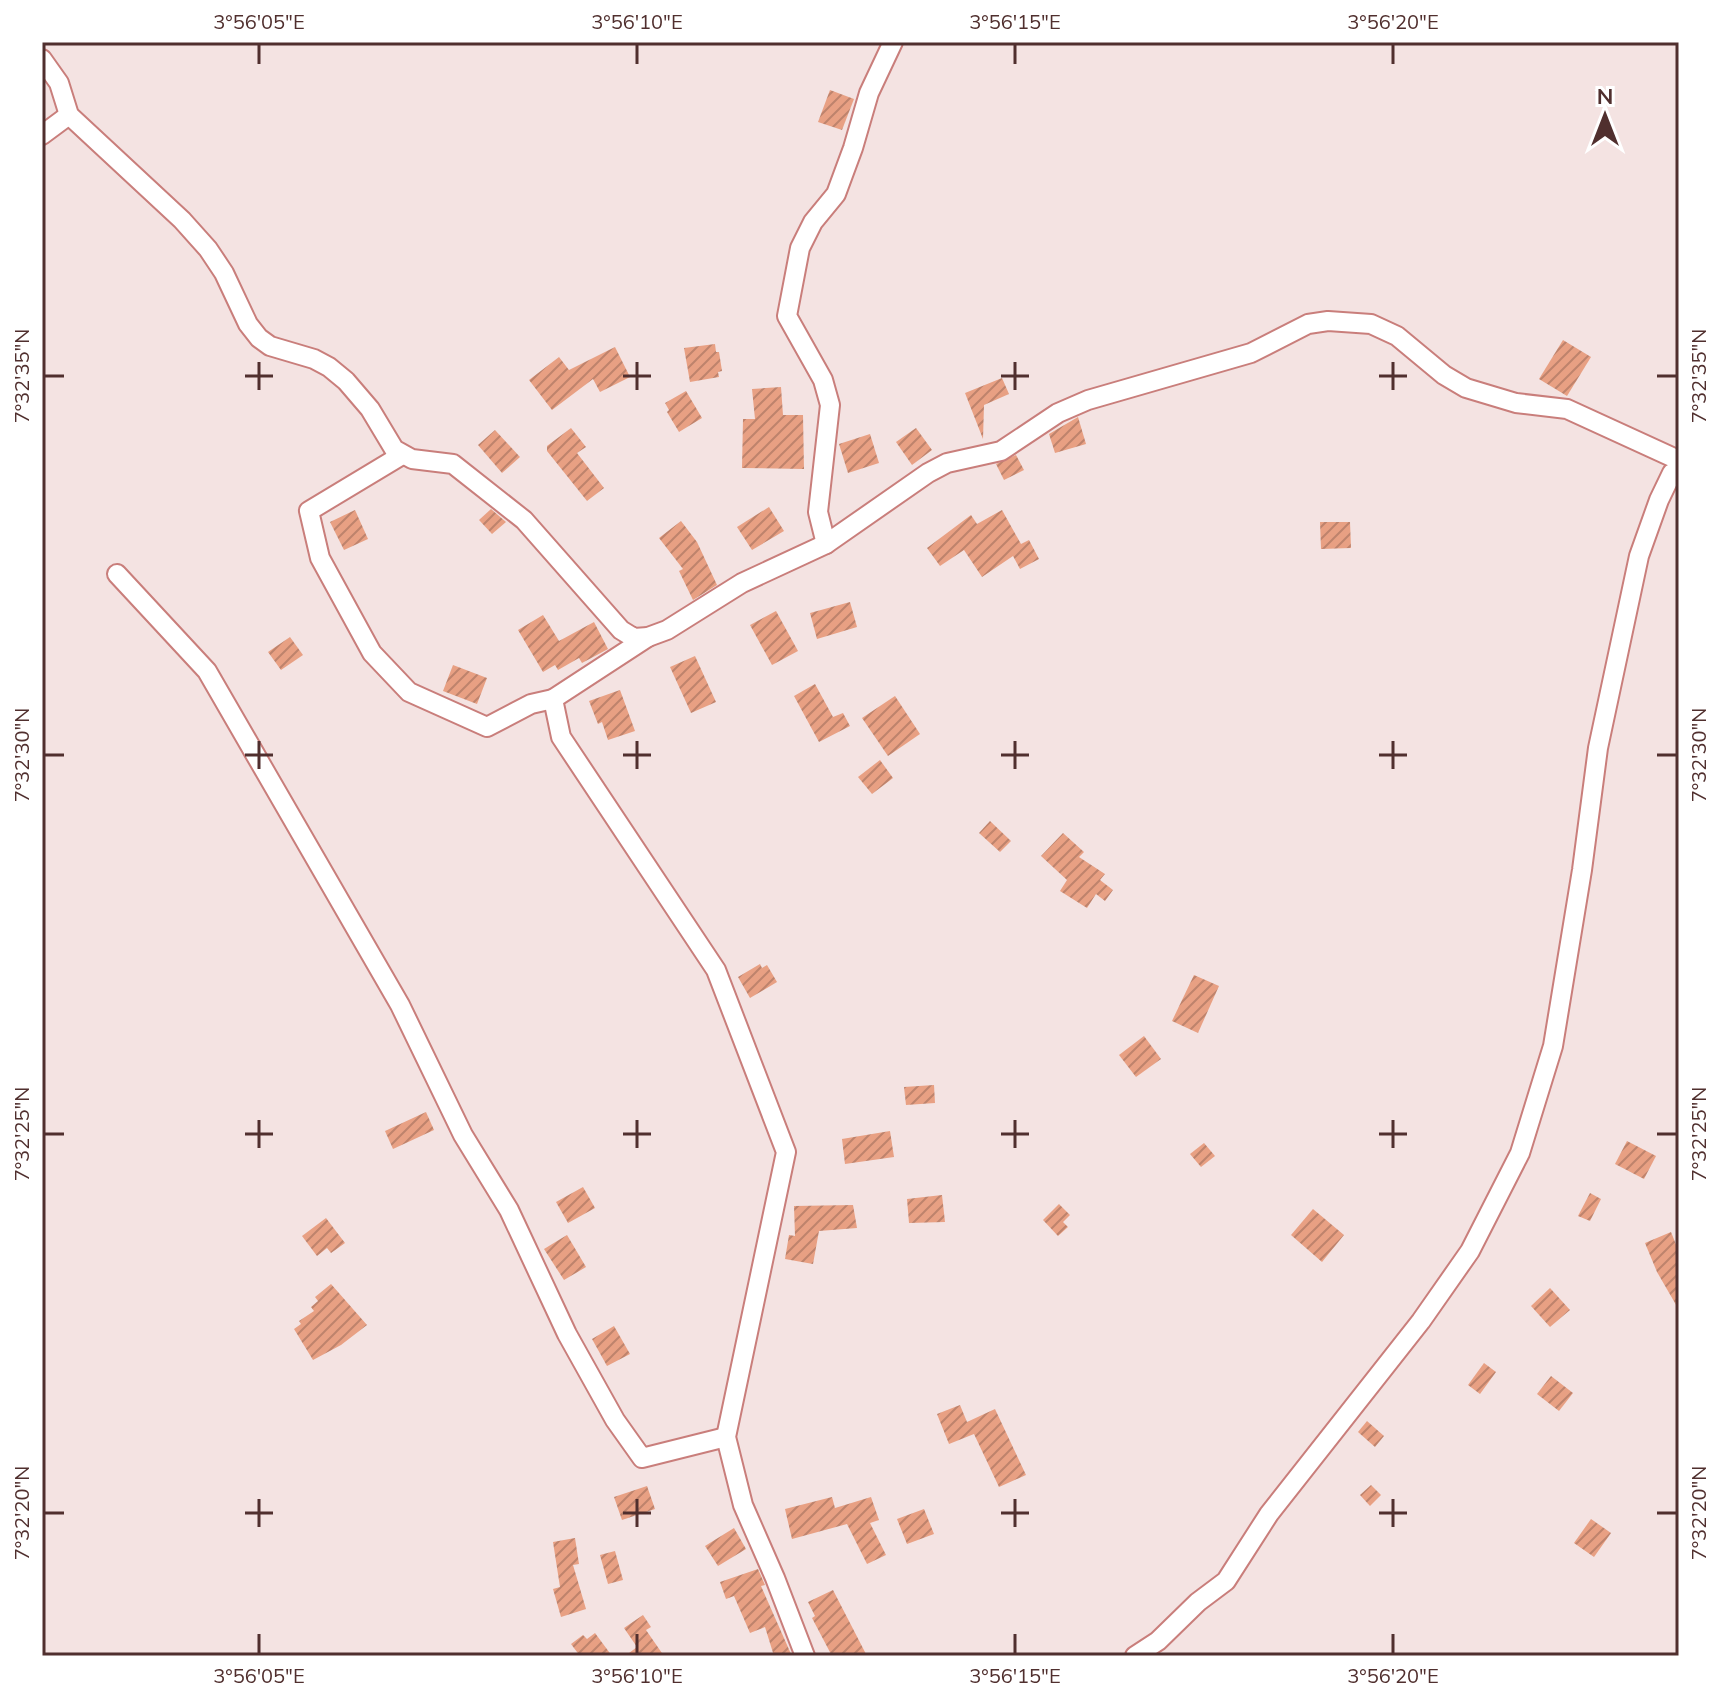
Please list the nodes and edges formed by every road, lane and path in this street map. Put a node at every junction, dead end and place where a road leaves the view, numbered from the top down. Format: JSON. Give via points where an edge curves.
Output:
{"nodes":[{"id":1,"x":893,"y":42,"type":"edge"},
{"id":2,"x":42,"y":59,"type":"edge"},
{"id":3,"x":69,"y":115,"type":"junction"},
{"id":4,"x":42,"y":135,"type":"edge"},
{"id":5,"x":402,"y":455,"type":"junction"},
{"id":6,"x":1676,"y":464,"type":"edge"},
{"id":7,"x":826,"y":544,"type":"junction"},
{"id":8,"x":117,"y":574,"type":"dead end"},
{"id":9,"x":648,"y":637,"type":"junction"},
{"id":10,"x":553,"y":699,"type":"junction"},
{"id":11,"x":726,"y":1437,"type":"junction"},
{"id":12,"x":805,"y":1656,"type":"edge"},
{"id":13,"x":1135,"y":1656,"type":"edge"}],
"edges":[{"from":1,"to":7,"type":"street","via":[[869,93],[836,194],[800,248],[787,316],[823,380],[830,405],[818,512]]},
{"from":2,"to":3,"type":"street","via":[[59,83]]},
{"from":3,"to":4,"type":"street"},
{"from":3,"to":5,"type":"street","via":[[208,249],[259,338],[329,367],[370,409]]},
{"from":5,"to":9,"type":"street","via":[[453,464],[467,473],[524,520],[621,630],[634,638]]},
{"from":5,"to":10,"type":"street","via":[[309,511],[320,558],[372,653],[409,692],[487,727]]},
{"from":6,"to":7,"type":"street","via":[[1567,409],[1516,403],[1466,388],[1397,336],[1371,324],[1328,321],[1291,331],[1251,353],[1058,413],[1001,451],[947,463],[928,473]]},
{"from":6,"to":13,"type":"street","via":[[1639,556],[1598,748],[1553,1046],[1520,1153],[1470,1251],[1269,1514],[1226,1581]]},
{"from":7,"to":9,"type":"street","via":[[742,583]]},
{"from":8,"to":11,"type":"street","via":[[207,671],[400,1005],[615,1420],[642,1458]]},
{"from":9,"to":10,"type":"street"},
{"from":10,"to":11,"type":"street","via":[[561,737],[716,970],[786,1152]]},
{"from":11,"to":12,"type":"street","via":[[743,1505]]}]}
